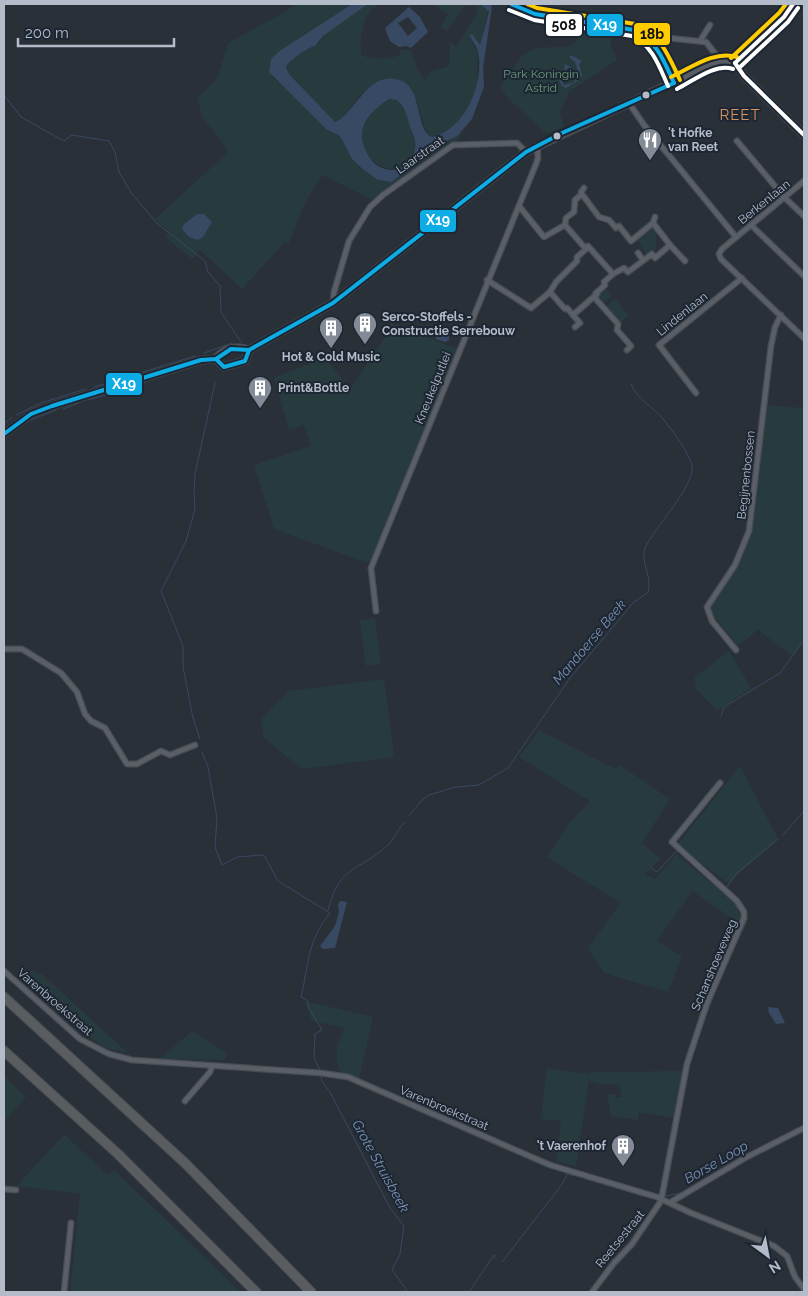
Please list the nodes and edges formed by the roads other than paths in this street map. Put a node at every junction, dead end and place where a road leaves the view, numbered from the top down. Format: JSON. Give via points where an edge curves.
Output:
{"nodes":[{"id":1,"x":511,"y":4,"type":"edge"},
{"id":2,"x":789,"y":4,"type":"edge"},
{"id":3,"x":793,"y":4,"type":"edge"},
{"id":4,"x":710,"y":25,"type":"dead end"},
{"id":5,"x":776,"y":25,"type":"junction"},
{"id":6,"x":651,"y":39,"type":"junction"},
{"id":7,"x":700,"y":41,"type":"junction"},
{"id":8,"x":720,"y":60,"type":"junction"},
{"id":9,"x":735,"y":63,"type":"junction"},
{"id":10,"x":674,"y":83,"type":"junction"},
{"id":11,"x":629,"y":103,"type":"junction"},
{"id":12,"x":804,"y":135,"type":"edge"},
{"id":13,"x":737,"y":141,"type":"dead end"},
{"id":14,"x":537,"y":146,"type":"junction"},
{"id":15,"x":526,"y":152,"type":"junction"},
{"id":16,"x":804,"y":181,"type":"edge"},
{"id":17,"x":584,"y":188,"type":"dead end"},
{"id":18,"x":582,"y":194,"type":"junction"},
{"id":19,"x":785,"y":198,"type":"junction"},
{"id":20,"x":519,"y":206,"type":"junction"},
{"id":21,"x":804,"y":216,"type":"edge"},
{"id":22,"x":655,"y":217,"type":"dead end"},
{"id":23,"x":653,"y":223,"type":"junction"},
{"id":24,"x":564,"y":225,"type":"junction"},
{"id":25,"x":751,"y":225,"type":"junction"},
{"id":26,"x":736,"y":237,"type":"junction"},
{"id":27,"x":631,"y":241,"type":"junction"},
{"id":28,"x":635,"y":245,"type":"dead end"},
{"id":29,"x":670,"y":245,"type":"junction"},
{"id":30,"x":586,"y":249,"type":"junction"},
{"id":31,"x":638,"y":253,"type":"dead end"},
{"id":32,"x":643,"y":260,"type":"junction"},
{"id":33,"x":685,"y":260,"type":"dead end"},
{"id":34,"x":613,"y":274,"type":"junction"},
{"id":35,"x":804,"y":276,"type":"edge"},
{"id":36,"x":742,"y":278,"type":"junction"},
{"id":37,"x":487,"y":280,"type":"junction"},
{"id":38,"x":550,"y":292,"type":"junction"},
{"id":39,"x":594,"y":297,"type":"junction"},
{"id":40,"x":333,"y":303,"type":"junction"},
{"id":41,"x":573,"y":315,"type":"junction"},
{"id":42,"x":781,"y":315,"type":"junction"},
{"id":43,"x":575,"y":327,"type":"dead end"},
{"id":44,"x":804,"y":338,"type":"edge"},
{"id":45,"x":249,"y":350,"type":"junction"},
{"id":46,"x":627,"y":350,"type":"dead end"},
{"id":47,"x":216,"y":359,"type":"junction"},
{"id":48,"x":696,"y":393,"type":"dead end"},
{"id":49,"x":4,"y":434,"type":"edge"},
{"id":50,"x":376,"y":611,"type":"dead end"},
{"id":51,"x":4,"y":649,"type":"edge"},
{"id":52,"x":736,"y":650,"type":"dead end"},
{"id":53,"x":195,"y":745,"type":"dead end"},
{"id":54,"x":720,"y":783,"type":"dead end"},
{"id":55,"x":4,"y":971,"type":"edge"},
{"id":56,"x":4,"y":997,"type":"edge"},
{"id":57,"x":4,"y":1051,"type":"edge"},
{"id":58,"x":212,"y":1066,"type":"junction"},
{"id":59,"x":185,"y":1102,"type":"dead end"},
{"id":60,"x":804,"y":1128,"type":"edge"},
{"id":61,"x":4,"y":1189,"type":"edge"},
{"id":62,"x":16,"y":1190,"type":"dead end"},
{"id":63,"x":662,"y":1199,"type":"junction"},
{"id":64,"x":671,"y":1202,"type":"junction"},
{"id":65,"x":71,"y":1223,"type":"dead end"},
{"id":66,"x":804,"y":1289,"type":"edge"},
{"id":67,"x":64,"y":1292,"type":"edge"},
{"id":68,"x":256,"y":1292,"type":"edge"},
{"id":69,"x":311,"y":1292,"type":"edge"},
{"id":70,"x":592,"y":1292,"type":"edge"}],
"edges":[{"from":1,"to":6,"type":"street","via":[[535,14],[634,30]]},
{"from":2,"to":5,"type":"street"},
{"from":3,"to":5,"type":"street"},
{"from":4,"to":7,"type":"street"},
{"from":5,"to":9,"type":"street"},
{"from":6,"to":7,"type":"street"},
{"from":6,"to":10,"type":"street"},
{"from":7,"to":8,"type":"street","via":[[709,44]]},
{"from":8,"to":9,"type":"street"},
{"from":8,"to":10,"type":"street"},
{"from":9,"to":12,"type":"street"},
{"from":10,"to":11,"type":"street"},
{"from":11,"to":14,"type":"street"},
{"from":11,"to":26,"type":"street"},
{"from":13,"to":19,"type":"street"},
{"from":14,"to":15,"type":"street"},
{"from":14,"to":20,"type":"street","name":"Kneukelputlei","via":[[538,158]]},
{"from":15,"to":40,"type":"street"},
{"from":15,"to":40,"type":"street","name":"Laarstraat","via":[[517,143],[457,144],[445,149],[370,207],[349,241]]},
{"from":16,"to":19,"type":"street","name":"Berkenlaan"},
{"from":17,"to":18,"type":"street"},
{"from":18,"to":24,"type":"street","via":[[575,200],[574,212],[566,218]]},
{"from":18,"to":27,"type":"street","via":[[599,217],[609,220],[616,228],[619,226]]},
{"from":19,"to":21,"type":"street"},
{"from":19,"to":25,"type":"street","name":"Berkenlaan"},
{"from":20,"to":24,"type":"street","via":[[544,237]]},
{"from":20,"to":37,"type":"street","name":"Kneukelputlei"},
{"from":22,"to":23,"type":"street"},
{"from":23,"to":27,"type":"street"},
{"from":23,"to":29,"type":"street"},
{"from":24,"to":30,"type":"street"},
{"from":25,"to":26,"type":"street","name":"Berkenlaan"},
{"from":25,"to":35,"type":"street"},
{"from":26,"to":36,"type":"street","via":[[719,254]]},
{"from":27,"to":28,"type":"street"},
{"from":29,"to":32,"type":"street","via":[[655,258],[652,254]]},
{"from":29,"to":33,"type":"street"},
{"from":30,"to":34,"type":"street","via":[[588,246]]},
{"from":30,"to":38,"type":"street"},
{"from":31,"to":32,"type":"street"},
{"from":32,"to":34,"type":"street","via":[[628,272],[624,268]]},
{"from":34,"to":39,"type":"street"},
{"from":36,"to":42,"type":"street"},
{"from":36,"to":48,"type":"street","name":"Lindenlaan","via":[[659,345]]},
{"from":37,"to":38,"type":"street","via":[[531,308]]},
{"from":37,"to":50,"type":"street","name":"Kneukelputlei","via":[[371,568]]},
{"from":38,"to":41,"type":"street"},
{"from":39,"to":41,"type":"street"},
{"from":39,"to":46,"type":"street","via":[[618,324],[617,330],[631,346]]},
{"from":40,"to":45,"type":"street"},
{"from":41,"to":43,"type":"street","via":[[580,323]]},
{"from":42,"to":44,"type":"street"},
{"from":42,"to":52,"type":"street","name":"Begijnenbossen","via":[[771,346],[749,531],[735,565],[707,607],[712,621]]},
{"from":45,"to":47,"type":"street","via":[[238,347],[219,354]]},
{"from":45,"to":47,"type":"street","via":[[245,361],[231,366],[224,366]]},
{"from":47,"to":49,"type":"street","via":[[201,360],[38,412]]},
{"from":51,"to":53,"type":"street","via":[[22,649],[61,673],[77,692],[85,714],[105,728],[127,764],[137,764],[161,751],[170,755]]},
{"from":54,"to":63,"type":"street","name":"Schanshoeveweg","via":[[672,842],[736,901],[744,912],[744,918],[707,1003],[687,1064]]},
{"from":55,"to":58,"type":"street","name":"Varenbroekstraat","via":[[80,1039],[95,1048],[132,1060]]},
{"from":56,"to":69,"type":"highway","via":[[186,1164]]},
{"from":57,"to":68,"type":"highway","via":[[118,1154]]},
{"from":58,"to":59,"type":"street"},
{"from":58,"to":63,"type":"street","name":"Varenbroekstraat","via":[[348,1077],[550,1165]]},
{"from":60,"to":64,"type":"street"},
{"from":61,"to":62,"type":"street"},
{"from":63,"to":64,"type":"street","name":"Varenbroekstraat"},
{"from":63,"to":70,"type":"street","name":"Reetsestraat","via":[[632,1244]]},
{"from":64,"to":66,"type":"street","name":"Varenbroekstraat","via":[[779,1248],[787,1256],[795,1277]]},
{"from":65,"to":67,"type":"street"}]}
